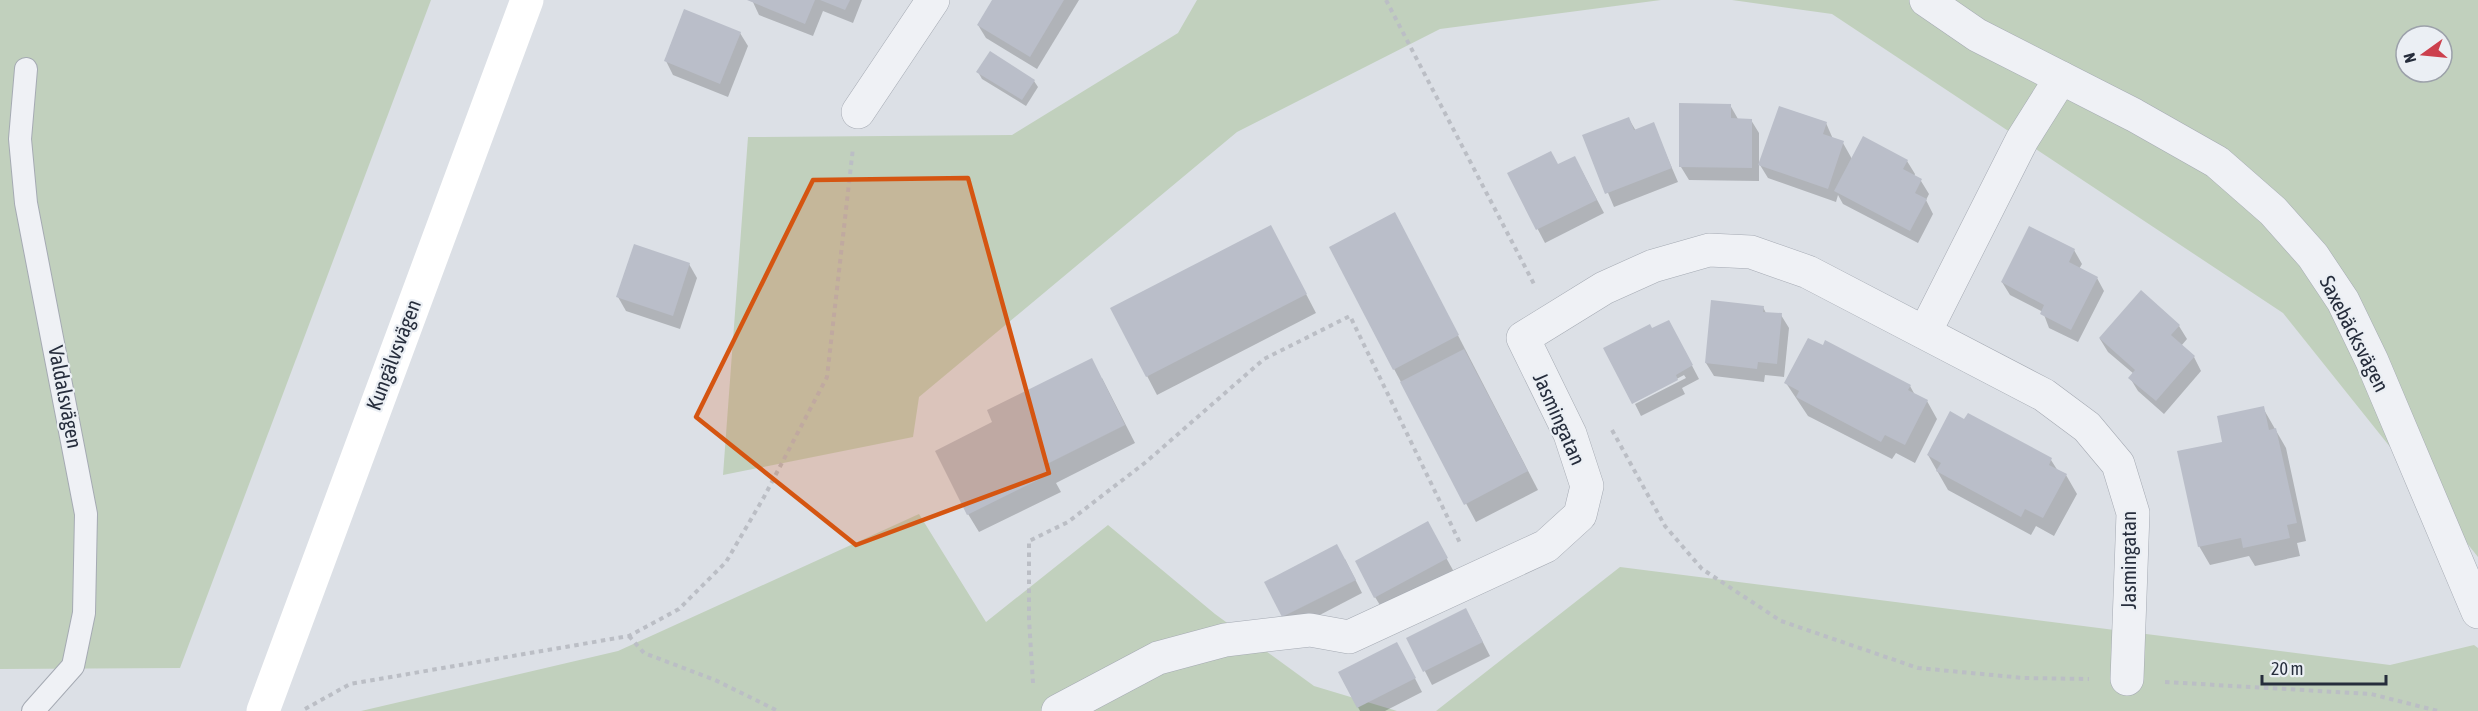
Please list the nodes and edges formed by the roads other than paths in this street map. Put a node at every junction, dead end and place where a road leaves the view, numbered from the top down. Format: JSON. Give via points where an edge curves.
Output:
{"nodes":[{"id":1,"x":527,"y":0,"type":"edge"},
{"id":2,"x":933,"y":0,"type":"edge"},
{"id":3,"x":1926,"y":0,"type":"edge"},
{"id":4,"x":26,"y":69,"type":"dead end"},
{"id":5,"x":2061,"y":78,"type":"junction"},
{"id":6,"x":858,"y":112,"type":"road end"},
{"id":7,"x":1925,"y":332,"type":"junction"},
{"id":8,"x":2478,"y":612,"type":"edge"},
{"id":9,"x":2127,"y":679,"type":"road end"},
{"id":10,"x":33,"y":711,"type":"edge"},
{"id":11,"x":262,"y":711,"type":"edge"},
{"id":12,"x":1058,"y":711,"type":"edge"}],
"edges":[{"from":1,"to":11,"type":"main road","name":"Kungälvsvägen"},
{"from":2,"to":6,"type":"street"},
{"from":3,"to":5,"type":"street","name":"Saxebäcksvägen","via":[[1977,35]]},
{"from":4,"to":10,"type":"lane","name":"Valdalsvägen","via":[[20,139],[26,202],[86,514],[84,613],[73,666]]},
{"from":5,"to":7,"type":"street","via":[[2022,140]]},
{"from":5,"to":8,"type":"street","name":"Saxebäcksvägen","via":[[2217,162],[2273,211],[2313,256],[2343,301],[2372,362]]},
{"from":7,"to":9,"type":"street","name":"Jasmingatan","via":[[2044,395],[2087,427],[2118,464],[2133,513]]},
{"from":7,"to":12,"type":"street","name":"Jasmingatan","via":[[1808,272],[1751,252],[1709,250],[1653,266],[1604,288],[1523,338],[1570,434],[1587,486],[1580,515],[1546,546],[1349,637],[1310,630],[1225,640],[1158,658]]}]}
